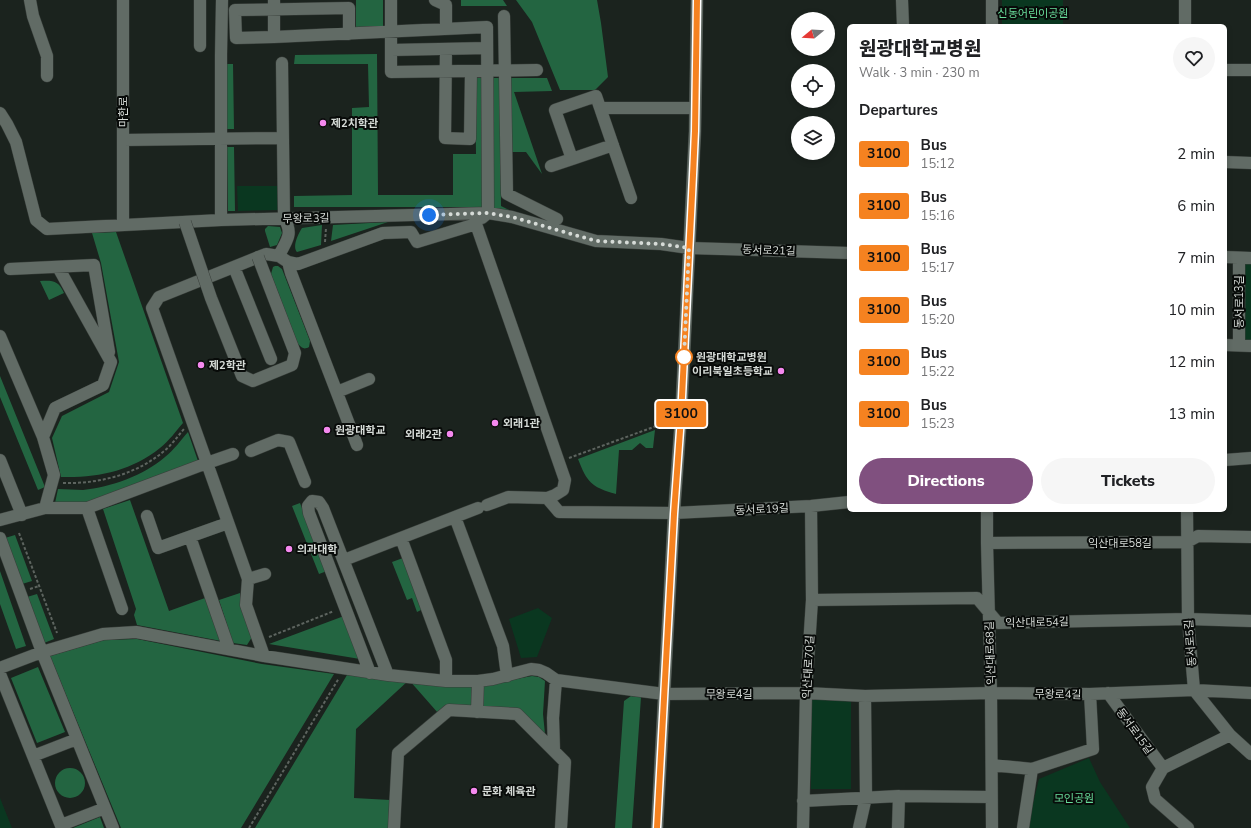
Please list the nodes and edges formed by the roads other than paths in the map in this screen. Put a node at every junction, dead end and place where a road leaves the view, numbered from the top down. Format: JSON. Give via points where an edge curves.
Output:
{"nodes":[{"id":1,"x":30,"y":0,"type":"edge"},
{"id":2,"x":123,"y":0,"type":"edge"},
{"id":3,"x":200,"y":0,"type":"edge"},
{"id":4,"x":222,"y":0,"type":"edge"},
{"id":5,"x":391,"y":0,"type":"edge"},
{"id":6,"x":435,"y":0,"type":"edge"},
{"id":7,"x":697,"y":0,"type":"edge"},
{"id":8,"x":902,"y":0,"type":"edge"},
{"id":9,"x":992,"y":0,"type":"edge"},
{"id":10,"x":1185,"y":0,"type":"edge"},
{"id":11,"x":274,"y":5,"type":"edge"},
{"id":12,"x":504,"y":16,"type":"dead end"},
{"id":13,"x":903,"y":24,"type":"edge"},
{"id":14,"x":992,"y":24,"type":"edge"},
{"id":15,"x":1185,"y":24,"type":"edge"},
{"id":16,"x":446,"y":29,"type":"junction"},
{"id":17,"x":391,"y":32,"type":"junction"},
{"id":18,"x":349,"y":34,"type":"junction"},
{"id":19,"x":274,"y":37,"type":"junction"},
{"id":20,"x":200,"y":46,"type":"dead end"},
{"id":21,"x":487,"y":48,"type":"junction"},
{"id":22,"x":446,"y":49,"type":"junction"},
{"id":23,"x":391,"y":50,"type":"junction"},
{"id":24,"x":282,"y":63,"type":"dead end"},
{"id":25,"x":505,"y":70,"type":"junction"},
{"id":26,"x":537,"y":70,"type":"dead end"},
{"id":27,"x":1227,"y":70,"type":"edge"},
{"id":28,"x":1251,"y":70,"type":"edge"},
{"id":29,"x":446,"y":71,"type":"junction"},
{"id":30,"x":471,"y":71,"type":"junction"},
{"id":31,"x":487,"y":71,"type":"junction"},
{"id":32,"x":47,"y":76,"type":"dead end"},
{"id":33,"x":600,"y":108,"type":"junction"},
{"id":34,"x":695,"y":108,"type":"junction"},
{"id":35,"x":0,"y":114,"type":"edge"},
{"id":36,"x":221,"y":138,"type":"junction"},
{"id":37,"x":283,"y":138,"type":"junction"},
{"id":38,"x":123,"y":140,"type":"junction"},
{"id":39,"x":613,"y":144,"type":"junction"},
{"id":40,"x":572,"y":159,"type":"junction"},
{"id":41,"x":1227,"y":162,"type":"edge"},
{"id":42,"x":1251,"y":163,"type":"edge"},
{"id":43,"x":551,"y":166,"type":"dead end"},
{"id":44,"x":631,"y":198,"type":"dead end"},
{"id":45,"x":523,"y":202,"type":"junction"},
{"id":46,"x":488,"y":213,"type":"junction"},
{"id":47,"x":512,"y":217,"type":"junction"},
{"id":48,"x":284,"y":218,"type":"junction"},
{"id":49,"x":557,"y":219,"type":"dead end"},
{"id":50,"x":221,"y":220,"type":"junction"},
{"id":51,"x":184,"y":222,"type":"junction"},
{"id":52,"x":123,"y":224,"type":"junction"},
{"id":53,"x":476,"y":224,"type":"junction"},
{"id":54,"x":689,"y":248,"type":"junction"},
{"id":55,"x":847,"y":253,"type":"edge"},
{"id":56,"x":258,"y":257,"type":"junction"},
{"id":57,"x":1227,"y":257,"type":"edge"},
{"id":58,"x":1245,"y":258,"type":"edge"},
{"id":59,"x":283,"y":259,"type":"junction"},
{"id":60,"x":58,"y":267,"type":"junction"},
{"id":61,"x":234,"y":267,"type":"junction"},
{"id":62,"x":10,"y":269,"type":"dead end"},
{"id":63,"x":0,"y":336,"type":"edge"},
{"id":64,"x":1227,"y":345,"type":"edge"},
{"id":65,"x":1245,"y":345,"type":"edge"},
{"id":66,"x":271,"y":359,"type":"dead end"},
{"id":67,"x":111,"y":362,"type":"junction"},
{"id":68,"x":369,"y":379,"type":"dead end"},
{"id":69,"x":337,"y":392,"type":"junction"},
{"id":70,"x":43,"y":436,"type":"junction"},
{"id":71,"x":357,"y":445,"type":"dead end"},
{"id":72,"x":251,"y":451,"type":"dead end"},
{"id":73,"x":233,"y":454,"type":"dead end"},
{"id":74,"x":1251,"y":458,"type":"edge"},
{"id":75,"x":0,"y":460,"type":"edge"},
{"id":76,"x":1227,"y":460,"type":"edge"},
{"id":77,"x":207,"y":464,"type":"junction"},
{"id":78,"x":5,"y":485,"type":"edge"},
{"id":79,"x":308,"y":491,"type":"junction"},
{"id":80,"x":547,"y":498,"type":"junction"},
{"id":81,"x":847,"y":502,"type":"edge"},
{"id":82,"x":811,"y":506,"type":"junction"},
{"id":83,"x":45,"y":508,"type":"junction"},
{"id":84,"x":87,"y":508,"type":"junction"},
{"id":85,"x":987,"y":512,"type":"edge"},
{"id":86,"x":1187,"y":512,"type":"edge"},
{"id":87,"x":674,"y":514,"type":"junction"},
{"id":88,"x":22,"y":515,"type":"junction"},
{"id":89,"x":147,"y":516,"type":"dead end"},
{"id":90,"x":455,"y":517,"type":"junction"},
{"id":91,"x":0,"y":520,"type":"edge"},
{"id":92,"x":228,"y":523,"type":"junction"},
{"id":93,"x":1251,"y":536,"type":"edge"},
{"id":94,"x":190,"y":537,"type":"junction"},
{"id":95,"x":0,"y":538,"type":"edge"},
{"id":96,"x":401,"y":538,"type":"junction"},
{"id":97,"x":1187,"y":542,"type":"junction"},
{"id":98,"x":987,"y":543,"type":"junction"},
{"id":99,"x":344,"y":560,"type":"junction"},
{"id":100,"x":265,"y":574,"type":"dead end"},
{"id":101,"x":248,"y":579,"type":"junction"},
{"id":102,"x":812,"y":600,"type":"junction"},
{"id":103,"x":122,"y":609,"type":"dead end"},
{"id":104,"x":989,"y":612,"type":"junction"},
{"id":105,"x":1188,"y":619,"type":"junction"},
{"id":106,"x":1251,"y":621,"type":"edge"},
{"id":107,"x":229,"y":649,"type":"junction"},
{"id":108,"x":42,"y":652,"type":"junction"},
{"id":109,"x":264,"y":656,"type":"junction"},
{"id":110,"x":0,"y":668,"type":"edge"},
{"id":111,"x":370,"y":673,"type":"junction"},
{"id":112,"x":0,"y":674,"type":"edge"},
{"id":113,"x":388,"y":675,"type":"junction"},
{"id":114,"x":507,"y":676,"type":"junction"},
{"id":115,"x":556,"y":680,"type":"junction"},
{"id":116,"x":446,"y":681,"type":"junction"},
{"id":117,"x":478,"y":681,"type":"junction"},
{"id":118,"x":1194,"y":690,"type":"junction"},
{"id":119,"x":806,"y":693,"type":"junction"},
{"id":120,"x":991,"y":693,"type":"junction"},
{"id":121,"x":1108,"y":693,"type":"junction"},
{"id":122,"x":1251,"y":693,"type":"edge"},
{"id":123,"x":664,"y":694,"type":"junction"},
{"id":124,"x":1090,"y":694,"type":"junction"},
{"id":125,"x":865,"y":696,"type":"junction"},
{"id":126,"x":476,"y":712,"type":"junction"},
{"id":127,"x":1230,"y":735,"type":"junction"},
{"id":128,"x":77,"y":739,"type":"junction"},
{"id":129,"x":554,"y":750,"type":"junction"},
{"id":130,"x":1251,"y":754,"type":"edge"},
{"id":131,"x":33,"y":756,"type":"junction"},
{"id":132,"x":992,"y":765,"type":"junction"},
{"id":133,"x":1163,"y":768,"type":"junction"},
{"id":134,"x":1032,"y":769,"type":"junction"},
{"id":135,"x":899,"y":796,"type":"junction"},
{"id":136,"x":866,"y":797,"type":"junction"},
{"id":137,"x":991,"y":797,"type":"junction"},
{"id":138,"x":803,"y":801,"type":"junction"},
{"id":139,"x":105,"y":808,"type":"junction"},
{"id":140,"x":61,"y":826,"type":"edge"},
{"id":141,"x":113,"y":828,"type":"edge"},
{"id":142,"x":394,"y":828,"type":"edge"},
{"id":143,"x":561,"y":828,"type":"edge"},
{"id":144,"x":657,"y":828,"type":"edge"},
{"id":145,"x":803,"y":828,"type":"edge"},
{"id":146,"x":860,"y":828,"type":"edge"},
{"id":147,"x":898,"y":828,"type":"edge"},
{"id":148,"x":992,"y":828,"type":"edge"},
{"id":149,"x":1023,"y":828,"type":"edge"},
{"id":150,"x":1188,"y":828,"type":"edge"}],
"edges":[{"from":1,"to":32,"type":"street","via":[[47,56]]},
{"from":2,"to":38,"type":"street","name":"마한로"},
{"from":3,"to":20,"type":"street"},
{"from":4,"to":36,"type":"street"},
{"from":5,"to":17,"type":"street"},
{"from":6,"to":16,"type":"street","via":[[446,4]]},
{"from":7,"to":34,"type":"street"},
{"from":8,"to":13,"type":"street"},
{"from":9,"to":14,"type":"street"},
{"from":10,"to":15,"type":"street"},
{"from":11,"to":18,"type":"street","via":[[349,8]]},
{"from":11,"to":19,"type":"street"},
{"from":11,"to":19,"type":"street","via":[[235,10],[236,38]]},
{"from":12,"to":25,"type":"street"},
{"from":16,"to":17,"type":"street"},
{"from":16,"to":21,"type":"street","via":[[487,27]]},
{"from":17,"to":18,"type":"street"},
{"from":17,"to":23,"type":"street"},
{"from":18,"to":19,"type":"street"},
{"from":21,"to":22,"type":"street"},
{"from":21,"to":31,"type":"street"},
{"from":22,"to":23,"type":"street"},
{"from":22,"to":29,"type":"street"},
{"from":23,"to":29,"type":"street","via":[[391,72]]},
{"from":24,"to":37,"type":"street"},
{"from":25,"to":26,"type":"street"},
{"from":25,"to":31,"type":"street"},
{"from":25,"to":45,"type":"street","via":[[507,194]]},
{"from":27,"to":28,"type":"street"},
{"from":29,"to":30,"type":"street"},
{"from":29,"to":30,"type":"street","via":[[445,138],[470,139]]},
{"from":30,"to":31,"type":"street"},
{"from":31,"to":46,"type":"street"},
{"from":33,"to":34,"type":"street"},
{"from":33,"to":39,"type":"street"},
{"from":33,"to":40,"type":"street","via":[[596,96],[555,110]]},
{"from":34,"to":54,"type":"street"},
{"from":35,"to":52,"type":"street","name":"무왕로3길","via":[[16,142],[36,220],[47,229]]},
{"from":36,"to":37,"type":"street"},
{"from":36,"to":38,"type":"street"},
{"from":36,"to":50,"type":"street"},
{"from":37,"to":48,"type":"street"},
{"from":38,"to":52,"type":"street","name":"마한로"},
{"from":39,"to":40,"type":"street"},
{"from":39,"to":44,"type":"street"},
{"from":40,"to":43,"type":"street"},
{"from":41,"to":42,"type":"street"},
{"from":45,"to":47,"type":"street"},
{"from":45,"to":49,"type":"street"},
{"from":46,"to":47,"type":"street","name":"무왕로3길"},
{"from":46,"to":48,"type":"street","name":"무왕로3길"},
{"from":46,"to":53,"type":"street"},
{"from":47,"to":54,"type":"street","name":"무왕로3길","via":[[596,241]]},
{"from":48,"to":50,"type":"street","name":"무왕로3길"},
{"from":48,"to":59,"type":"street","via":[[289,227],[289,234]]},
{"from":50,"to":51,"type":"street","name":"무왕로3길"},
{"from":51,"to":52,"type":"street","name":"무왕로3길"},
{"from":51,"to":56,"type":"street","bridge":true,"via":[[242,376],[253,380],[292,365],[296,353]]},
{"from":53,"to":59,"type":"street","via":[[417,242],[411,232],[383,233],[298,264]]},
{"from":53,"to":80,"type":"street","via":[[565,480],[563,490]]},
{"from":54,"to":55,"type":"street","name":"동서로21길"},
{"from":54,"to":87,"type":"street"},
{"from":56,"to":59,"type":"street","via":[[266,254]]},
{"from":56,"to":61,"type":"street"},
{"from":57,"to":58,"type":"street"},
{"from":58,"to":65,"type":"street","name":"동서로13길"},
{"from":59,"to":69,"type":"street","via":[[291,273]]},
{"from":60,"to":62,"type":"street"},
{"from":60,"to":67,"type":"street"},
{"from":60,"to":67,"type":"street","via":[[94,265]]},
{"from":61,"to":66,"type":"street"},
{"from":61,"to":77,"type":"street","via":[[159,297],[152,308]]},
{"from":63,"to":70,"type":"street"},
{"from":64,"to":65,"type":"street","name":"동서로13길"},
{"from":67,"to":70,"type":"street","via":[[103,385],[55,408]]},
{"from":68,"to":69,"type":"street"},
{"from":69,"to":71,"type":"street"},
{"from":70,"to":83,"type":"street","via":[[54,475]]},
{"from":72,"to":79,"type":"street","via":[[278,440],[288,442]]},
{"from":73,"to":77,"type":"street"},
{"from":74,"to":76,"type":"street"},
{"from":75,"to":78,"type":"street"},
{"from":77,"to":84,"type":"street"},
{"from":77,"to":92,"type":"street"},
{"from":78,"to":88,"type":"street"},
{"from":79,"to":99,"type":"street","via":[[323,508]]},
{"from":79,"to":111,"type":"street","via":[[309,513]]},
{"from":80,"to":87,"type":"street","name":"동서로19길","via":[[559,512]]},
{"from":80,"to":90,"type":"street","via":[[508,497]]},
{"from":81,"to":82,"type":"street","name":"동서로19길"},
{"from":82,"to":87,"type":"street","name":"동서로19길"},
{"from":82,"to":102,"type":"street","name":"익산대로70길"},
{"from":83,"to":84,"type":"street"},
{"from":83,"to":88,"type":"street"},
{"from":84,"to":103,"type":"street"},
{"from":85,"to":98,"type":"street","name":"익산대로68길"},
{"from":86,"to":97,"type":"street","name":"동서로5길"},
{"from":87,"to":123,"type":"street"},
{"from":88,"to":91,"type":"street"},
{"from":89,"to":94,"type":"street","via":[[158,548]]},
{"from":90,"to":96,"type":"street"},
{"from":90,"to":114,"type":"street","via":[[503,646]]},
{"from":92,"to":94,"type":"street"},
{"from":92,"to":101,"type":"street"},
{"from":93,"to":97,"type":"street","name":"익산대로58길","via":[[1198,536]]},
{"from":94,"to":107,"type":"street"},
{"from":95,"to":108,"type":"street"},
{"from":96,"to":99,"type":"street"},
{"from":96,"to":116,"type":"street","via":[[446,660]]},
{"from":97,"to":98,"type":"street","name":"익산대로58길"},
{"from":97,"to":105,"type":"street","name":"동서로5길"},
{"from":98,"to":104,"type":"street","name":"익산대로68길"},
{"from":99,"to":113,"type":"street"},
{"from":100,"to":101,"type":"street"},
{"from":101,"to":109,"type":"street","via":[[246,605]]},
{"from":102,"to":104,"type":"street","name":"익산대로54길","via":[[977,598]]},
{"from":102,"to":119,"type":"street","name":"익산대로70길"},
{"from":104,"to":105,"type":"street","name":"익산대로54길","via":[[998,623]]},
{"from":104,"to":120,"type":"street","name":"익산대로68길"},
{"from":105,"to":106,"type":"street","name":"익산대로54길"},
{"from":105,"to":118,"type":"street","name":"동서로5길"},
{"from":107,"to":108,"type":"street","via":[[136,632],[103,634]]},
{"from":107,"to":109,"type":"street"},
{"from":108,"to":110,"type":"street"},
{"from":108,"to":128,"type":"street"},
{"from":109,"to":111,"type":"street"},
{"from":111,"to":113,"type":"street"},
{"from":112,"to":131,"type":"street"},
{"from":113,"to":116,"type":"street"},
{"from":114,"to":115,"type":"street","via":[[531,669],[546,673]]},
{"from":114,"to":117,"type":"street"},
{"from":115,"to":123,"type":"street","name":"무왕로4길"},
{"from":115,"to":129,"type":"street"},
{"from":116,"to":117,"type":"street"},
{"from":117,"to":126,"type":"street"},
{"from":118,"to":121,"type":"street","name":"무왕로4길"},
{"from":118,"to":122,"type":"street","name":"무왕로4길"},
{"from":118,"to":127,"type":"street"},
{"from":119,"to":123,"type":"street","name":"무왕로4길"},
{"from":119,"to":125,"type":"street","name":"무왕로4길"},
{"from":119,"to":138,"type":"street","name":"익산대로70길"},
{"from":120,"to":124,"type":"street","name":"무왕로4길"},
{"from":120,"to":125,"type":"street","name":"무왕로4길"},
{"from":120,"to":132,"type":"street","name":"익산대로68길"},
{"from":121,"to":124,"type":"street","name":"무왕로4길"},
{"from":121,"to":133,"type":"street","name":"동서로15길"},
{"from":123,"to":144,"type":"street"},
{"from":124,"to":134,"type":"street","via":[[1093,749]]},
{"from":125,"to":136,"type":"street"},
{"from":126,"to":129,"type":"street","via":[[517,714]]},
{"from":126,"to":142,"type":"street","via":[[449,710],[398,752]]},
{"from":127,"to":130,"type":"street"},
{"from":127,"to":133,"type":"street"},
{"from":128,"to":131,"type":"street"},
{"from":128,"to":139,"type":"street"},
{"from":129,"to":143,"type":"street","via":[[565,762]]},
{"from":131,"to":140,"type":"street"},
{"from":132,"to":134,"type":"street"},
{"from":132,"to":137,"type":"street","name":"익산대로68길"},
{"from":133,"to":150,"type":"street","via":[[1152,787],[1155,798]]},
{"from":134,"to":149,"type":"street"},
{"from":135,"to":136,"type":"street"},
{"from":135,"to":137,"type":"street"},
{"from":135,"to":147,"type":"street"},
{"from":136,"to":138,"type":"street"},
{"from":136,"to":146,"type":"street"},
{"from":137,"to":148,"type":"street","name":"익산대로68길"},
{"from":138,"to":145,"type":"street","name":"익산대로70길"},
{"from":139,"to":140,"type":"street"},
{"from":139,"to":141,"type":"street"}]}
